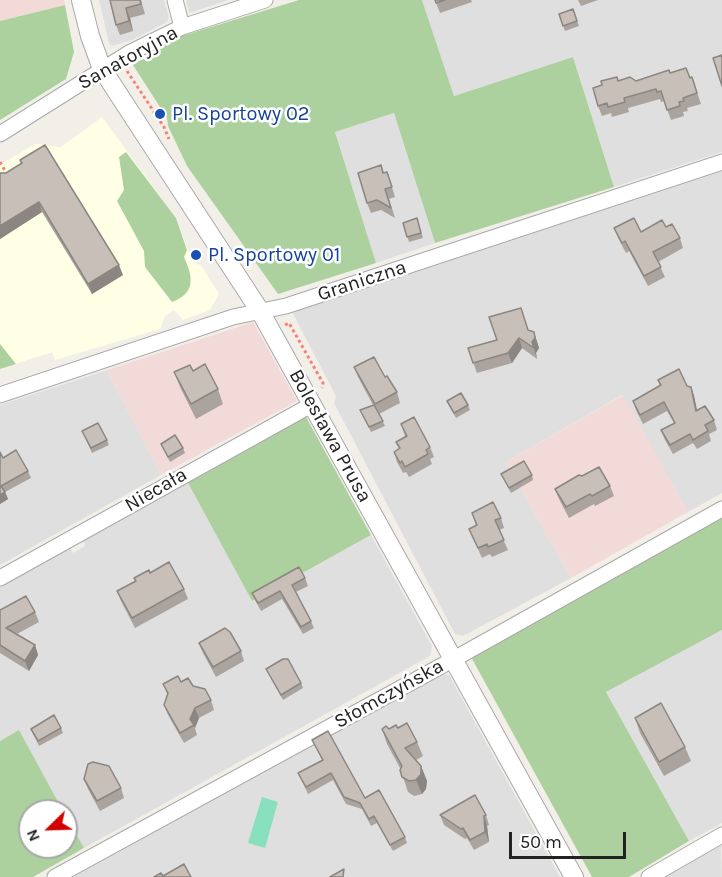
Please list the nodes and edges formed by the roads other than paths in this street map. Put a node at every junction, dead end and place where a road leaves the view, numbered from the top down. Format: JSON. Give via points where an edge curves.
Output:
{"nodes":[{"id":1,"x":81,"y":0,"type":"edge"},
{"id":2,"x":176,"y":0,"type":"edge"},
{"id":3,"x":265,"y":0,"type":"edge"},
{"id":4,"x":182,"y":27,"type":"junction"},
{"id":5,"x":102,"y":69,"type":"junction"},
{"id":6,"x":0,"y":134,"type":"edge"},
{"id":7,"x":722,"y":162,"type":"edge"},
{"id":8,"x":260,"y":311,"type":"junction"},
{"id":9,"x":0,"y":395,"type":"edge"},
{"id":10,"x":313,"y":404,"type":"junction"},
{"id":11,"x":722,"y":509,"type":"edge"},
{"id":12,"x":0,"y":578,"type":"edge"},
{"id":13,"x":454,"y":659,"type":"junction"},
{"id":14,"x":722,"y":835,"type":"edge"},
{"id":15,"x":55,"y":877,"type":"edge"},
{"id":16,"x":574,"y":877,"type":"edge"},
{"id":17,"x":649,"y":877,"type":"edge"}],
"edges":[{"from":1,"to":5,"type":"street","name":"Bolesława Prusa"},
{"from":2,"to":4,"type":"street"},
{"from":3,"to":4,"type":"street","name":"Sanatoryjna"},
{"from":4,"to":5,"type":"street","name":"Sanatoryjna"},
{"from":5,"to":6,"type":"street","name":"Sanatoryjna"},
{"from":5,"to":8,"type":"street","name":"Bolesława Prusa"},
{"from":7,"to":8,"type":"street","name":"Graniczna","via":[[286,306]]},
{"from":8,"to":9,"type":"street","name":"Graniczna"},
{"from":8,"to":10,"type":"street","name":"Bolesława Prusa"},
{"from":10,"to":12,"type":"street","name":"Niecała"},
{"from":10,"to":13,"type":"street","name":"Bolesława Prusa"},
{"from":11,"to":13,"type":"street","name":"Słomczyńska"},
{"from":13,"to":15,"type":"street","name":"Słomczyńska"},
{"from":13,"to":16,"type":"street","name":"Bolesława Prusa"},
{"from":14,"to":17,"type":"street"}]}
